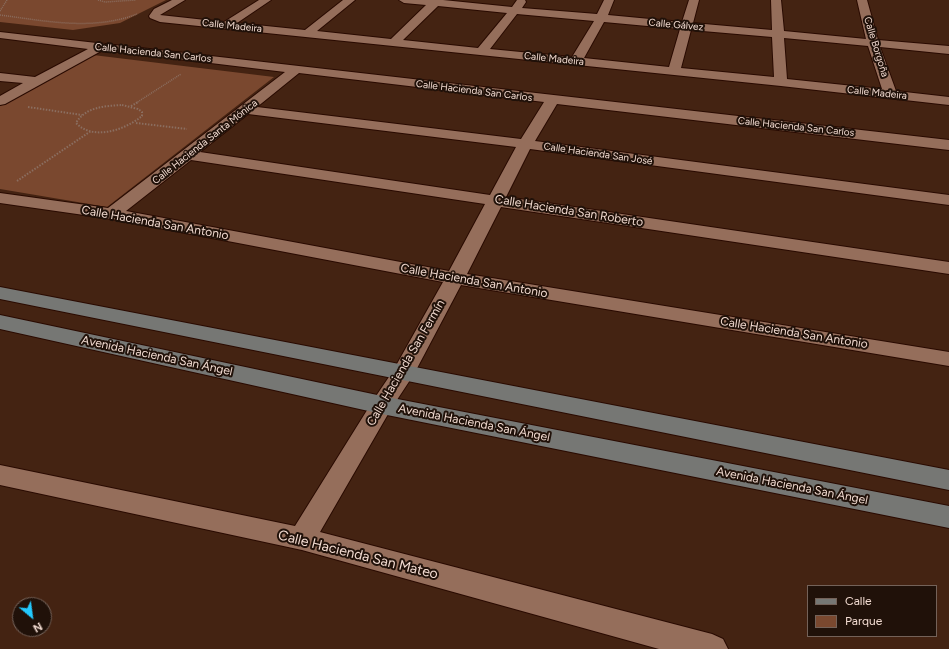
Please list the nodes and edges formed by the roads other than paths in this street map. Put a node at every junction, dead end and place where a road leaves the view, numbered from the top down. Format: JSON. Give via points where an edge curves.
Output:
{"nodes":[{"id":1,"x":180,"y":0,"type":"edge"},
{"id":2,"x":266,"y":0,"type":"edge"},
{"id":3,"x":350,"y":0,"type":"edge"},
{"id":4,"x":404,"y":0,"type":"edge"},
{"id":5,"x":522,"y":0,"type":"edge"},
{"id":6,"x":609,"y":0,"type":"edge"},
{"id":7,"x":694,"y":0,"type":"edge"},
{"id":8,"x":776,"y":0,"type":"edge"},
{"id":9,"x":862,"y":0,"type":"edge"},
{"id":10,"x":436,"y":1,"type":"edge"},
{"id":11,"x":514,"y":11,"type":"junction"},
{"id":12,"x":601,"y":18,"type":"junction"},
{"id":13,"x":226,"y":26,"type":"junction"},
{"id":14,"x":687,"y":26,"type":"junction"},
{"id":15,"x":307,"y":34,"type":"junction"},
{"id":16,"x":778,"y":35,"type":"junction"},
{"id":17,"x":0,"y":36,"type":"edge"},
{"id":18,"x":393,"y":43,"type":"junction"},
{"id":19,"x":873,"y":43,"type":"junction"},
{"id":20,"x":100,"y":47,"type":"junction"},
{"id":21,"x":949,"y":50,"type":"edge"},
{"id":22,"x":481,"y":52,"type":"junction"},
{"id":23,"x":576,"y":61,"type":"junction"},
{"id":24,"x":297,"y":69,"type":"junction"},
{"id":25,"x":674,"y":71,"type":"junction"},
{"id":26,"x":0,"y":77,"type":"edge"},
{"id":27,"x":36,"y":81,"type":"junction"},
{"id":28,"x":781,"y":82,"type":"junction"},
{"id":29,"x":890,"y":94,"type":"junction"},
{"id":30,"x":552,"y":100,"type":"junction"},
{"id":31,"x":0,"y":101,"type":"edge"},
{"id":32,"x":949,"y":101,"type":"edge"},
{"id":33,"x":248,"y":110,"type":"junction"},
{"id":34,"x":525,"y":144,"type":"junction"},
{"id":35,"x":949,"y":145,"type":"edge"},
{"id":36,"x":188,"y":155,"type":"junction"},
{"id":37,"x":0,"y":198,"type":"edge"},
{"id":38,"x":495,"y":200,"type":"junction"},
{"id":39,"x":949,"y":200,"type":"edge"},
{"id":40,"x":112,"y":214,"type":"junction"},
{"id":41,"x":949,"y":268,"type":"edge"},
{"id":42,"x":455,"y":278,"type":"junction"},
{"id":43,"x":0,"y":293,"type":"edge"},
{"id":44,"x":0,"y":322,"type":"edge"},
{"id":45,"x":949,"y":359,"type":"edge"},
{"id":46,"x":403,"y":374,"type":"junction"},
{"id":47,"x":382,"y":405,"type":"junction"},
{"id":48,"x":1,"y":476,"type":"edge"},
{"id":49,"x":949,"y":480,"type":"edge"},
{"id":50,"x":949,"y":517,"type":"edge"},
{"id":51,"x":302,"y":539,"type":"junction"},
{"id":52,"x":712,"y":649,"type":"edge"}],
"edges":[{"from":1,"to":13,"type":"street","name":"Calle Madeira","via":[[154,16],[160,19]]},
{"from":2,"to":13,"type":"street"},
{"from":3,"to":15,"type":"street"},
{"from":4,"to":10,"type":"street","name":"Calle Gálvez"},
{"from":5,"to":11,"type":"street"},
{"from":6,"to":12,"type":"street"},
{"from":7,"to":14,"type":"street"},
{"from":8,"to":16,"type":"street"},
{"from":9,"to":19,"type":"street","name":"Calle Borgoña"},
{"from":10,"to":11,"type":"street","name":"Calle Gálvez"},
{"from":10,"to":18,"type":"street"},
{"from":11,"to":12,"type":"street","name":"Calle Gálvez"},
{"from":11,"to":22,"type":"street"},
{"from":12,"to":14,"type":"street","name":"Calle Gálvez"},
{"from":12,"to":23,"type":"street"},
{"from":13,"to":15,"type":"street","name":"Calle Madeira"},
{"from":14,"to":16,"type":"street","name":"Calle Gálvez"},
{"from":14,"to":25,"type":"street"},
{"from":15,"to":18,"type":"street","name":"Calle Madeira"},
{"from":16,"to":19,"type":"street","name":"Calle Gálvez"},
{"from":16,"to":28,"type":"street"},
{"from":17,"to":20,"type":"street","name":"Calle Hacienda San Carlos"},
{"from":18,"to":22,"type":"street","name":"Calle Madeira"},
{"from":19,"to":21,"type":"street","name":"Calle Gálvez"},
{"from":19,"to":29,"type":"street","name":"Calle Borgoña"},
{"from":20,"to":24,"type":"street","name":"Calle Hacienda San Carlos"},
{"from":20,"to":27,"type":"street"},
{"from":22,"to":23,"type":"street","name":"Calle Madeira"},
{"from":23,"to":25,"type":"street","name":"Calle Madeira"},
{"from":24,"to":30,"type":"street","name":"Calle Hacienda San Carlos"},
{"from":24,"to":33,"type":"street","name":"Calle Hacienda Santa Mónica"},
{"from":25,"to":28,"type":"street","name":"Calle Madeira"},
{"from":26,"to":27,"type":"street"},
{"from":27,"to":31,"type":"street"},
{"from":28,"to":29,"type":"street","name":"Calle Madeira"},
{"from":29,"to":32,"type":"street","name":"Calle Madeira"},
{"from":30,"to":34,"type":"street","name":"Calle Hacienda San Fermín"},
{"from":30,"to":35,"type":"street","name":"Calle Hacienda San Carlos"},
{"from":33,"to":34,"type":"street","name":"Calle Hacienda San José"},
{"from":33,"to":36,"type":"street","name":"Calle Hacienda Santa Mónica"},
{"from":34,"to":38,"type":"street","name":"Calle Hacienda San Fermín"},
{"from":34,"to":39,"type":"street","name":"Calle Hacienda San José"},
{"from":36,"to":38,"type":"street","name":"Calle Hacienda San Roberto"},
{"from":36,"to":40,"type":"street","name":"Calle Hacienda Santa Mónica"},
{"from":37,"to":40,"type":"street","name":"Calle Hacienda San Antonio"},
{"from":38,"to":41,"type":"street","name":"Calle Hacienda San Roberto"},
{"from":38,"to":42,"type":"street","name":"Calle Hacienda San Fermín"},
{"from":40,"to":42,"type":"street","name":"Calle Hacienda San Antonio"},
{"from":42,"to":45,"type":"street","name":"Calle Hacienda San Antonio"},
{"from":42,"to":46,"type":"street","name":"Calle Hacienda San Fermín"},
{"from":43,"to":46,"type":"street"},
{"from":44,"to":47,"type":"street","name":"Avenida Hacienda San Ángel"},
{"from":46,"to":47,"type":"street","name":"Calle Hacienda San Fermín"},
{"from":46,"to":49,"type":"street"},
{"from":47,"to":50,"type":"street","name":"Avenida Hacienda San Ángel"},
{"from":47,"to":51,"type":"street","name":"Calle Hacienda San Fermín"},
{"from":48,"to":51,"type":"street","name":"Calle Hacienda San Mateo"},
{"from":51,"to":52,"type":"street","name":"Calle Hacienda San Mateo"}]}
